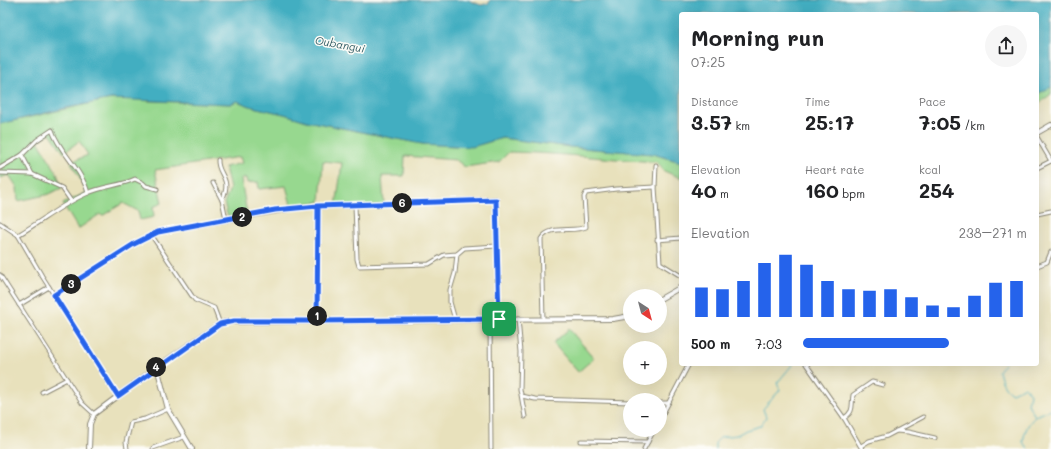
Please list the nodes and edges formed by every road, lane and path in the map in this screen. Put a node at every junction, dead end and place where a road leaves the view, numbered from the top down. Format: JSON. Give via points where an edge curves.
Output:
{"nodes":[{"id":1,"x":1051,"y":125,"type":"edge"},
{"id":2,"x":1039,"y":132,"type":"edge"},
{"id":3,"x":1039,"y":141,"type":"edge"},
{"id":4,"x":22,"y":155,"type":"junction"},
{"id":5,"x":218,"y":160,"type":"dead end"},
{"id":6,"x":1051,"y":161,"type":"edge"},
{"id":7,"x":656,"y":165,"type":"dead end"},
{"id":8,"x":1039,"y":167,"type":"edge"},
{"id":9,"x":0,"y":168,"type":"edge"},
{"id":10,"x":0,"y":173,"type":"edge"},
{"id":11,"x":32,"y":174,"type":"junction"},
{"id":12,"x":213,"y":183,"type":"dead end"},
{"id":13,"x":655,"y":187,"type":"junction"},
{"id":14,"x":157,"y":189,"type":"dead end"},
{"id":15,"x":88,"y":193,"type":"junction"},
{"id":16,"x":222,"y":200,"type":"junction"},
{"id":17,"x":71,"y":201,"type":"junction"},
{"id":18,"x":355,"y":205,"type":"junction"},
{"id":19,"x":318,"y":206,"type":"junction"},
{"id":20,"x":1051,"y":212,"type":"edge"},
{"id":21,"x":1039,"y":214,"type":"edge"},
{"id":22,"x":226,"y":219,"type":"junction"},
{"id":23,"x":0,"y":222,"type":"edge"},
{"id":24,"x":18,"y":235,"type":"junction"},
{"id":25,"x":152,"y":236,"type":"junction"},
{"id":26,"x":679,"y":238,"type":"edge"},
{"id":27,"x":657,"y":240,"type":"junction"},
{"id":28,"x":497,"y":246,"type":"junction"},
{"id":29,"x":1051,"y":252,"type":"edge"},
{"id":30,"x":457,"y":254,"type":"junction"},
{"id":31,"x":1039,"y":265,"type":"edge"},
{"id":32,"x":0,"y":275,"type":"edge"},
{"id":33,"x":679,"y":275,"type":"edge"},
{"id":34,"x":49,"y":287,"type":"junction"},
{"id":35,"x":679,"y":288,"type":"edge"},
{"id":36,"x":54,"y":295,"type":"junction"},
{"id":37,"x":667,"y":295,"type":"edge"},
{"id":38,"x":19,"y":305,"type":"junction"},
{"id":39,"x":623,"y":317,"type":"edge"},
{"id":40,"x":490,"y":319,"type":"junction"},
{"id":41,"x":499,"y":319,"type":"junction"},
{"id":42,"x":518,"y":319,"type":"junction"},
{"id":43,"x":543,"y":319,"type":"junction"},
{"id":44,"x":455,"y":320,"type":"junction"},
{"id":45,"x":317,"y":321,"type":"junction"},
{"id":46,"x":220,"y":324,"type":"junction"},
{"id":47,"x":688,"y":366,"type":"edge"},
{"id":48,"x":807,"y":366,"type":"edge"},
{"id":49,"x":157,"y":367,"type":"junction"},
{"id":50,"x":67,"y":379,"type":"junction"},
{"id":51,"x":883,"y":385,"type":"dead end"},
{"id":52,"x":42,"y":392,"type":"dead end"},
{"id":53,"x":118,"y":396,"type":"junction"},
{"id":54,"x":522,"y":396,"type":"junction"},
{"id":55,"x":623,"y":402,"type":"edge"},
{"id":56,"x":668,"y":403,"type":"edge"},
{"id":57,"x":168,"y":409,"type":"junction"},
{"id":58,"x":94,"y":414,"type":"junction"},
{"id":59,"x":525,"y":417,"type":"dead end"},
{"id":60,"x":923,"y":417,"type":"dead end"},
{"id":61,"x":844,"y":418,"type":"junction"},
{"id":62,"x":906,"y":425,"type":"junction"},
{"id":63,"x":895,"y":431,"type":"junction"},
{"id":64,"x":908,"y":432,"type":"junction"},
{"id":65,"x":184,"y":437,"type":"junction"},
{"id":66,"x":650,"y":437,"type":"edge"},
{"id":67,"x":935,"y":438,"type":"dead end"},
{"id":68,"x":581,"y":440,"type":"dead end"},
{"id":69,"x":648,"y":442,"type":"junction"},
{"id":70,"x":153,"y":448,"type":"edge"},
{"id":71,"x":861,"y":448,"type":"edge"},
{"id":72,"x":89,"y":449,"type":"edge"},
{"id":73,"x":127,"y":449,"type":"edge"},
{"id":74,"x":191,"y":449,"type":"edge"},
{"id":75,"x":491,"y":449,"type":"edge"},
{"id":76,"x":644,"y":449,"type":"edge"}],
"edges":[{"from":1,"to":2,"type":"main road"},
{"from":3,"to":6,"type":"street"},
{"from":4,"to":9,"type":"street"},
{"from":4,"to":11,"type":"street"},
{"from":4,"to":15,"type":"street","via":[[52,130],[73,162]]},
{"from":5,"to":16,"type":"street","via":[[226,183]]},
{"from":6,"to":8,"type":"street"},
{"from":7,"to":13,"type":"street"},
{"from":10,"to":11,"type":"street"},
{"from":11,"to":17,"type":"street","via":[[62,188]]},
{"from":12,"to":16,"type":"street"},
{"from":13,"to":27,"type":"street"},
{"from":13,"to":43,"type":"street","via":[[586,193],[586,227],[551,231],[544,235],[541,239]]},
{"from":14,"to":15,"type":"street","via":[[146,186],[136,179]]},
{"from":15,"to":17,"type":"street"},
{"from":16,"to":22,"type":"street"},
{"from":17,"to":24,"type":"street"},
{"from":18,"to":19,"type":"street"},
{"from":18,"to":28,"type":"street","via":[[496,200]]},
{"from":18,"to":30,"type":"street","via":[[359,266],[429,264],[444,255]]},
{"from":19,"to":22,"type":"street","via":[[275,210]]},
{"from":19,"to":45,"type":"street"},
{"from":20,"to":21,"type":"street"},
{"from":22,"to":25,"type":"street","via":[[158,232]]},
{"from":23,"to":24,"type":"street"},
{"from":24,"to":34,"type":"street"},
{"from":25,"to":36,"type":"street","via":[[134,244]]},
{"from":25,"to":46,"type":"street","via":[[195,300],[214,308]]},
{"from":26,"to":27,"type":"street"},
{"from":27,"to":33,"type":"street","via":[[660,263]]},
{"from":28,"to":30,"type":"street","via":[[464,248]]},
{"from":28,"to":41,"type":"street"},
{"from":29,"to":31,"type":"street","via":[[1047,262]]},
{"from":30,"to":44,"type":"street","via":[[450,290]]},
{"from":32,"to":38,"type":"street"},
{"from":34,"to":36,"type":"street"},
{"from":34,"to":38,"type":"street"},
{"from":35,"to":37,"type":"main road"},
{"from":36,"to":53,"type":"street"},
{"from":38,"to":50,"type":"street"},
{"from":39,"to":43,"type":"main road"},
{"from":40,"to":41,"type":"main road"},
{"from":40,"to":44,"type":"main road"},
{"from":40,"to":75,"type":"street"},
{"from":41,"to":42,"type":"main road"},
{"from":42,"to":43,"type":"main road"},
{"from":42,"to":54,"type":"street"},
{"from":44,"to":45,"type":"main road"},
{"from":45,"to":46,"type":"main road","via":[[234,321]]},
{"from":46,"to":49,"type":"main road"},
{"from":47,"to":56,"type":"street"},
{"from":48,"to":61,"type":"street"},
{"from":49,"to":53,"type":"main road"},
{"from":49,"to":57,"type":"main road"},
{"from":50,"to":52,"type":"street"},
{"from":50,"to":58,"type":"street","via":[[82,403]]},
{"from":51,"to":61,"type":"street","via":[[872,382],[861,388],[853,395],[853,409]]},
{"from":53,"to":58,"type":"main road"},
{"from":54,"to":55,"type":"street","via":[[535,399]]},
{"from":54,"to":59,"type":"street"},
{"from":57,"to":65,"type":"main road"},
{"from":57,"to":73,"type":"street","via":[[132,422],[126,442]]},
{"from":58,"to":72,"type":"main road","via":[[90,424]]},
{"from":60,"to":62,"type":"street"},
{"from":61,"to":71,"type":"street"},
{"from":62,"to":63,"type":"street"},
{"from":62,"to":64,"type":"street"},
{"from":63,"to":64,"type":"street"},
{"from":63,"to":71,"type":"street"},
{"from":64,"to":67,"type":"street"},
{"from":65,"to":70,"type":"street"},
{"from":65,"to":74,"type":"main road"},
{"from":66,"to":69,"type":"street"},
{"from":68,"to":69,"type":"street"},
{"from":69,"to":76,"type":"street"}]}
